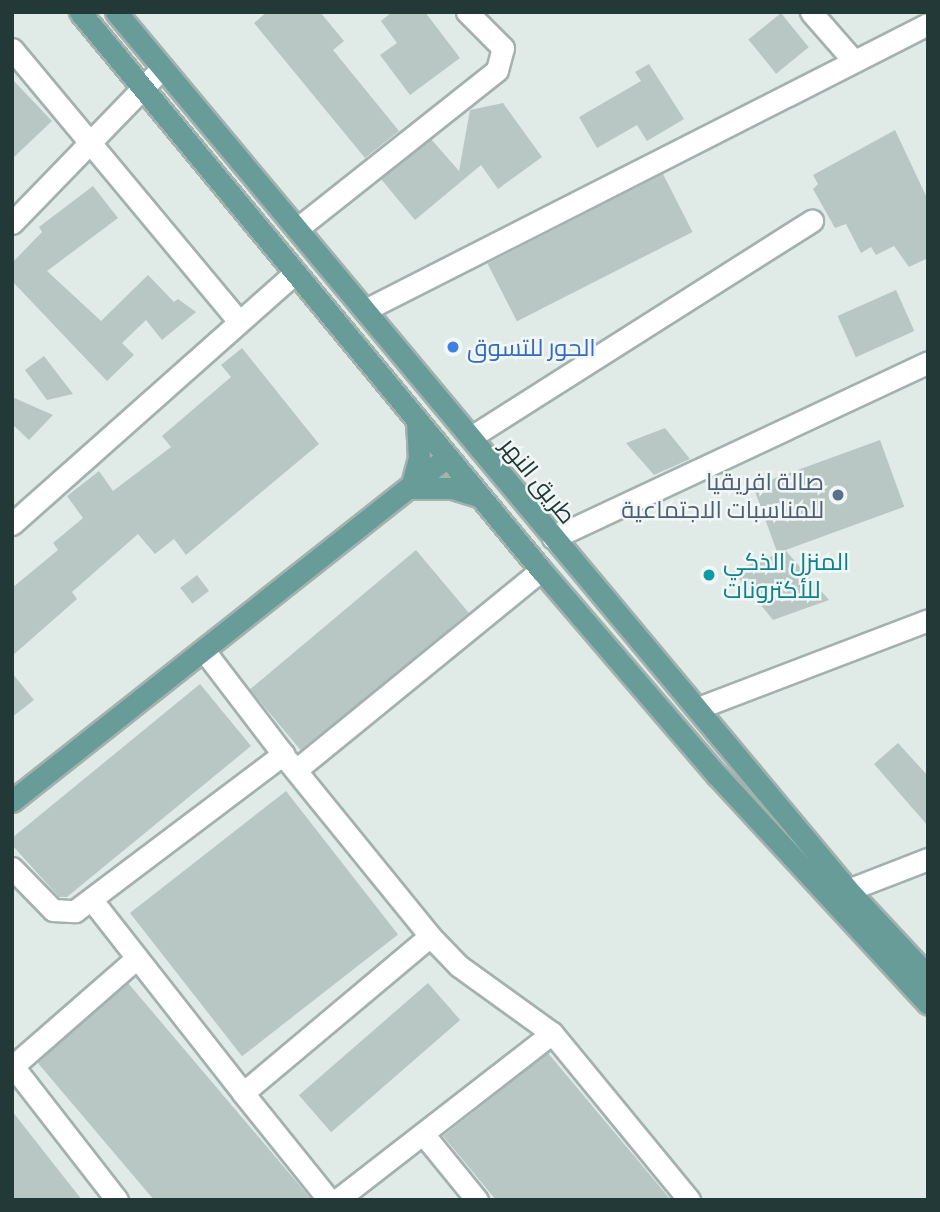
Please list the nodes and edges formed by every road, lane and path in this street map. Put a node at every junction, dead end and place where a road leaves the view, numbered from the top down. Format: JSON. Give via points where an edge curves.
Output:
{"nodes":[{"id":1,"x":80,"y":12,"type":"edge"},
{"id":2,"x":116,"y":12,"type":"edge"},
{"id":3,"x":467,"y":12,"type":"edge"},
{"id":4,"x":811,"y":12,"type":"edge"},
{"id":5,"x":928,"y":24,"type":"edge"},
{"id":6,"x":12,"y":49,"type":"edge"},
{"id":7,"x":853,"y":60,"type":"junction"},
{"id":8,"x":162,"y":68,"type":"junction"},
{"id":9,"x":143,"y":89,"type":"junction"},
{"id":10,"x":88,"y":144,"type":"junction"},
{"id":11,"x":812,"y":221,"type":"dead end"},
{"id":12,"x":12,"y":223,"type":"edge"},
{"id":13,"x":298,"y":228,"type":"junction"},
{"id":14,"x":295,"y":273,"type":"junction"},
{"id":15,"x":365,"y":310,"type":"junction"},
{"id":16,"x":238,"y":320,"type":"junction"},
{"id":17,"x":928,"y":362,"type":"edge"},
{"id":18,"x":416,"y":419,"type":"junction"},
{"id":19,"x":471,"y":437,"type":"junction"},
{"id":20,"x":447,"y":457,"type":"junction"},
{"id":21,"x":411,"y":488,"type":"junction"},
{"id":22,"x":479,"y":496,"type":"junction"},
{"id":23,"x":12,"y":524,"type":"edge"},
{"id":24,"x":553,"y":538,"type":"junction"},
{"id":25,"x":541,"y":570,"type":"junction"},
{"id":26,"x":928,"y":620,"type":"edge"},
{"id":27,"x":205,"y":652,"type":"junction"},
{"id":28,"x":698,"y":708,"type":"junction"},
{"id":29,"x":290,"y":762,"type":"junction"},
{"id":30,"x":12,"y":801,"type":"edge"},
{"id":31,"x":928,"y":859,"type":"edge"},
{"id":32,"x":12,"y":868,"type":"edge"},
{"id":33,"x":91,"y":899,"type":"junction"},
{"id":34,"x":844,"y":899,"type":"junction"},
{"id":35,"x":430,"y":936,"type":"junction"},
{"id":36,"x":136,"y":958,"type":"junction"},
{"id":37,"x":928,"y":976,"type":"edge"},
{"id":38,"x":928,"y":1004,"type":"edge"},
{"id":39,"x":552,"y":1033,"type":"junction"},
{"id":40,"x":13,"y":1066,"type":"edge"},
{"id":41,"x":243,"y":1093,"type":"junction"},
{"id":42,"x":424,"y":1135,"type":"junction"},
{"id":43,"x":113,"y":1198,"type":"edge"},
{"id":44,"x":329,"y":1200,"type":"edge"},
{"id":45,"x":337,"y":1200,"type":"edge"},
{"id":46,"x":477,"y":1200,"type":"edge"},
{"id":47,"x":689,"y":1200,"type":"edge"}],
"edges":[{"from":1,"to":9,"type":"main road","name":"طريق النهر"},
{"from":2,"to":8,"type":"main road","name":"طريق النهر"},
{"from":3,"to":13,"type":"street","via":[[503,48],[497,70]]},
{"from":4,"to":7,"type":"street"},
{"from":5,"to":7,"type":"street"},
{"from":6,"to":10,"type":"street"},
{"from":7,"to":15,"type":"street"},
{"from":8,"to":9,"type":"street"},
{"from":8,"to":13,"type":"main road","name":"طريق النهر"},
{"from":9,"to":10,"type":"street"},
{"from":9,"to":14,"type":"main road","name":"طريق النهر"},
{"from":10,"to":12,"type":"street"},
{"from":10,"to":16,"type":"street"},
{"from":11,"to":19,"type":"street"},
{"from":13,"to":15,"type":"main road","name":"طريق النهر"},
{"from":14,"to":16,"type":"street"},
{"from":14,"to":18,"type":"main road","name":"طريق النهر"},
{"from":15,"to":19,"type":"main road","name":"طريق النهر"},
{"from":16,"to":23,"type":"street"},
{"from":17,"to":24,"type":"street"},
{"from":18,"to":20,"type":"main road","name":"طريق النهر"},
{"from":18,"to":21,"type":"main road","via":[[419,458]]},
{"from":19,"to":24,"type":"main road","name":"طريق النهر"},
{"from":20,"to":21,"type":"main road"},
{"from":20,"to":22,"type":"main road","name":"طريق النهر"},
{"from":21,"to":22,"type":"main road","via":[[452,488]]},
{"from":21,"to":27,"type":"main road"},
{"from":22,"to":25,"type":"main road","name":"طريق النهر"},
{"from":24,"to":28,"type":"main road","name":"طريق النهر"},
{"from":25,"to":29,"type":"street"},
{"from":25,"to":34,"type":"main road","name":"طريق النهر"},
{"from":26,"to":28,"type":"street"},
{"from":27,"to":29,"type":"street"},
{"from":27,"to":30,"type":"main road"},
{"from":28,"to":34,"type":"main road","name":"طريق النهر"},
{"from":29,"to":33,"type":"street"},
{"from":29,"to":35,"type":"street"},
{"from":31,"to":34,"type":"street"},
{"from":32,"to":33,"type":"street","via":[[53,909],[75,911]]},
{"from":33,"to":36,"type":"street"},
{"from":34,"to":37,"type":"main road","name":"طريق النهر"},
{"from":34,"to":38,"type":"main road"},
{"from":35,"to":39,"type":"street","via":[[459,965]]},
{"from":35,"to":41,"type":"street"},
{"from":36,"to":40,"type":"street"},
{"from":36,"to":41,"type":"street"},
{"from":39,"to":42,"type":"street"},
{"from":39,"to":47,"type":"street"},
{"from":40,"to":43,"type":"street"},
{"from":41,"to":44,"type":"street"},
{"from":42,"to":45,"type":"street"},
{"from":42,"to":46,"type":"street"}]}
